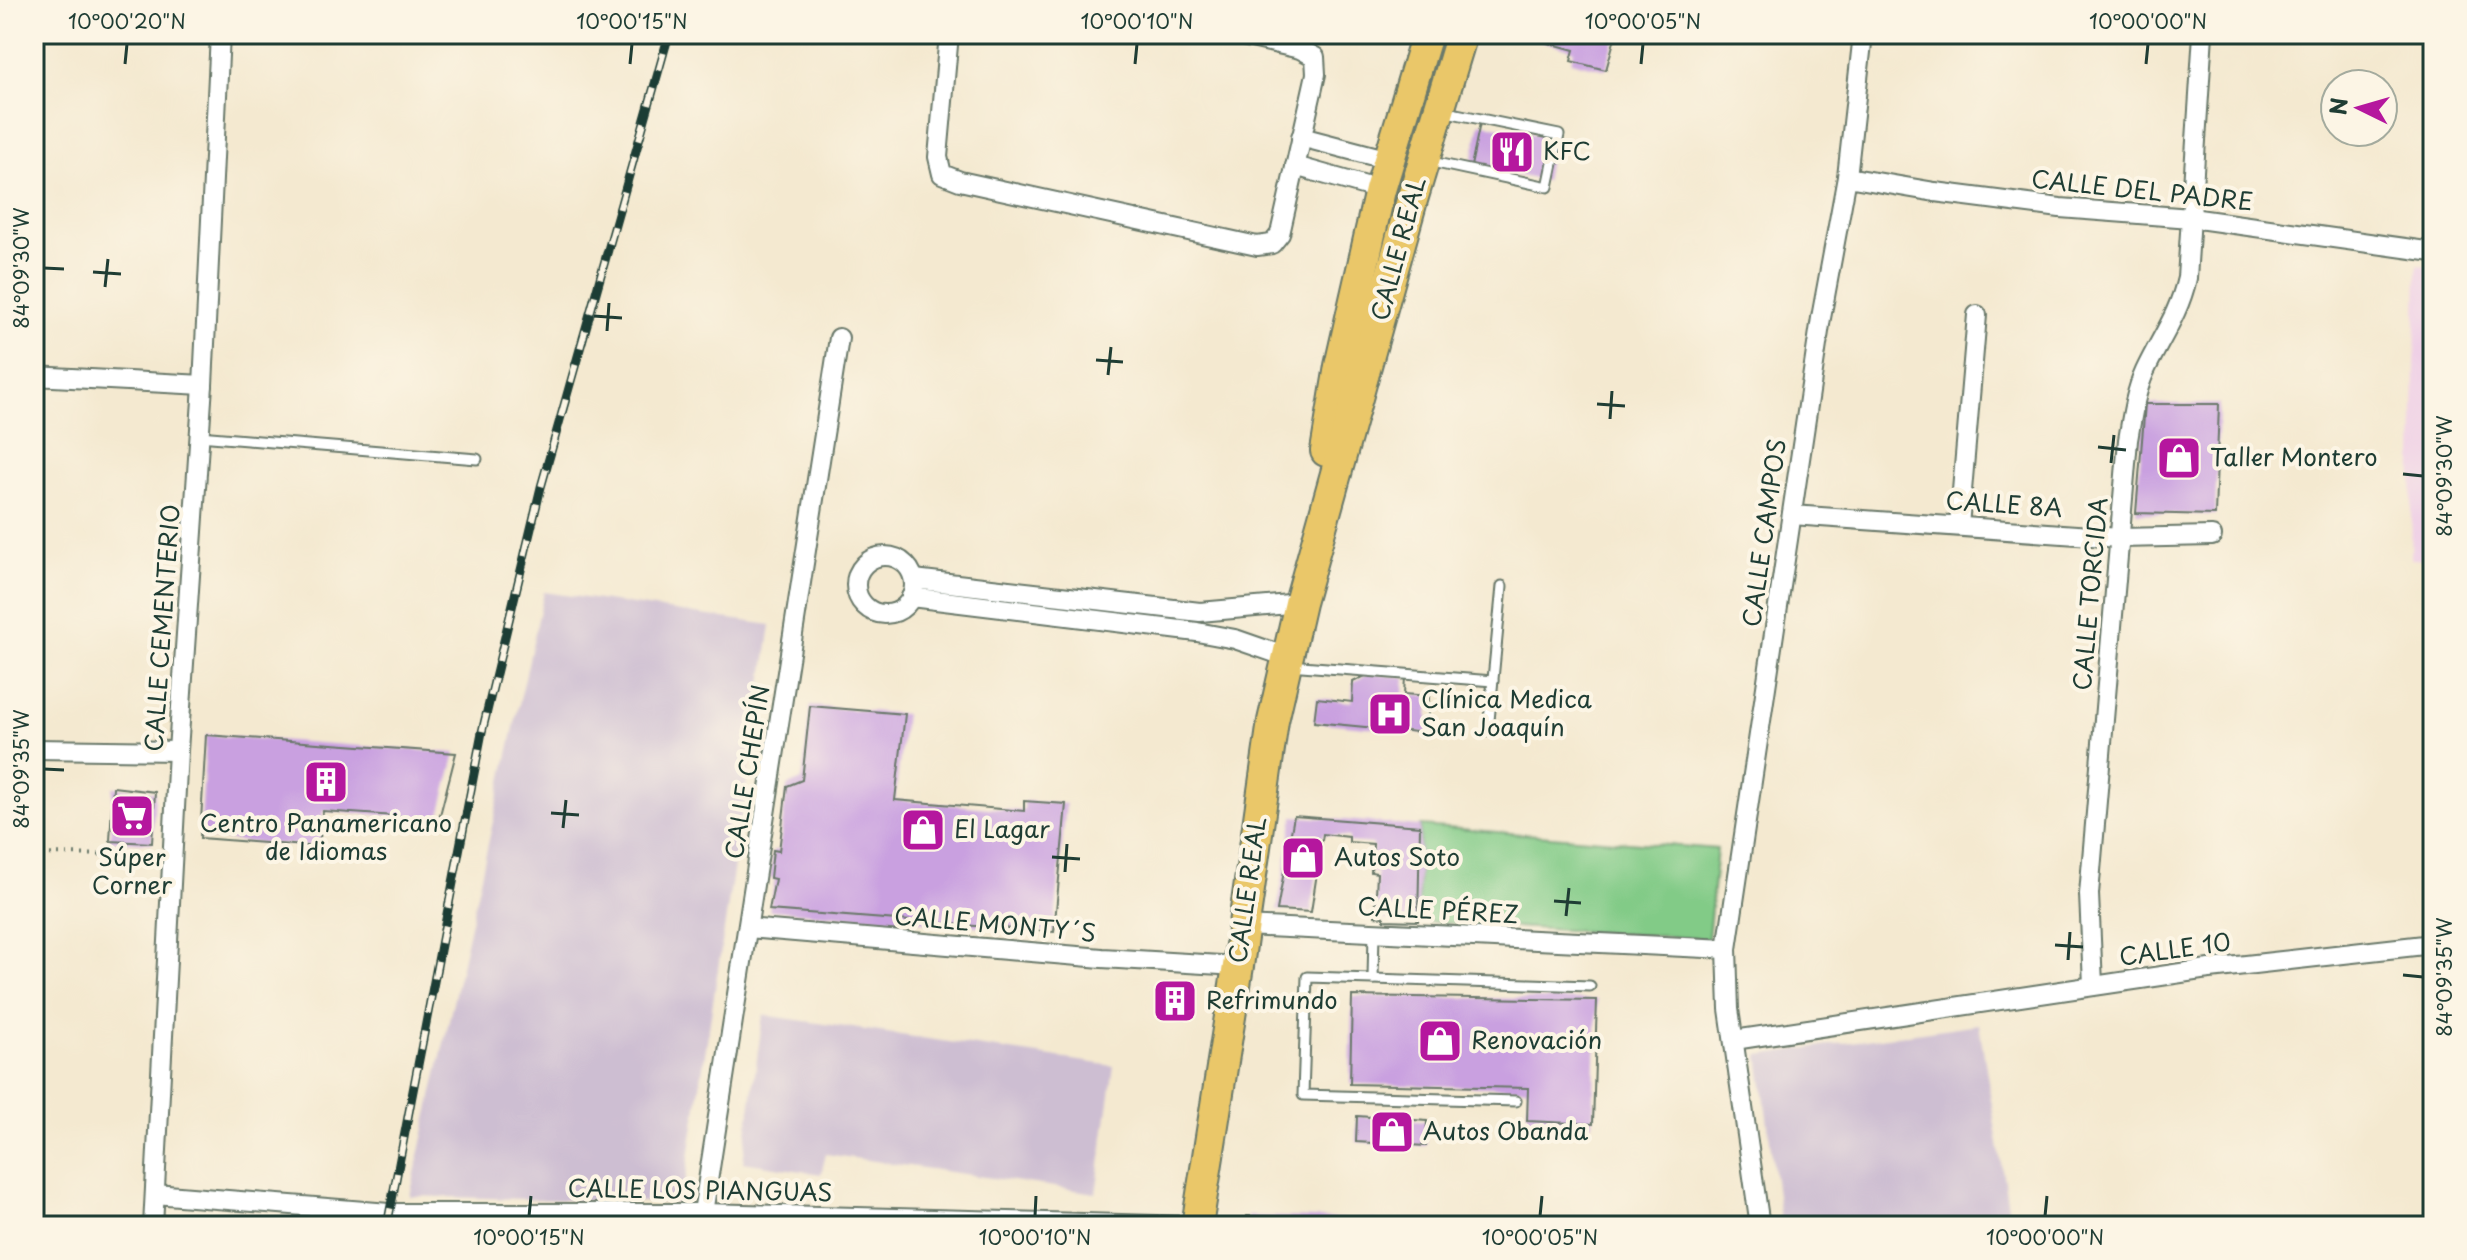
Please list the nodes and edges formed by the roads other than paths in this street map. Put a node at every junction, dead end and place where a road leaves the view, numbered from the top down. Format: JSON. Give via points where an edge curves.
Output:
{"nodes":[{"id":1,"x":220,"y":34,"type":"edge"},
{"id":2,"x":949,"y":34,"type":"edge"},
{"id":3,"x":1234,"y":34,"type":"edge"},
{"id":4,"x":1427,"y":34,"type":"edge"},
{"id":5,"x":1462,"y":34,"type":"edge"},
{"id":6,"x":1863,"y":34,"type":"edge"},
{"id":7,"x":2203,"y":34,"type":"edge"},
{"id":8,"x":1439,"y":111,"type":"junction"},
{"id":9,"x":1301,"y":137,"type":"junction"},
{"id":10,"x":1389,"y":160,"type":"junction"},
{"id":11,"x":1423,"y":161,"type":"junction"},
{"id":12,"x":1295,"y":166,"type":"junction"},
{"id":13,"x":1847,"y":177,"type":"junction"},
{"id":14,"x":1380,"y":190,"type":"junction"},
{"id":15,"x":2191,"y":218,"type":"junction"},
{"id":16,"x":2433,"y":252,"type":"edge"},
{"id":17,"x":1977,"y":315,"type":"dead end"},
{"id":18,"x":839,"y":338,"type":"dead end"},
{"id":19,"x":34,"y":376,"type":"edge"},
{"id":20,"x":203,"y":385,"type":"junction"},
{"id":21,"x":199,"y":436,"type":"junction"},
{"id":22,"x":477,"y":459,"type":"dead end"},
{"id":23,"x":1792,"y":515,"type":"junction"},
{"id":24,"x":1959,"y":526,"type":"junction"},
{"id":25,"x":2212,"y":536,"type":"dead end"},
{"id":26,"x":2120,"y":538,"type":"junction"},
{"id":27,"x":1502,"y":586,"type":"dead end"},
{"id":28,"x":1067,"y":596,"type":"junction"},
{"id":29,"x":1300,"y":603,"type":"junction"},
{"id":30,"x":1200,"y":612,"type":"junction"},
{"id":31,"x":1065,"y":616,"type":"junction"},
{"id":32,"x":1197,"y":632,"type":"junction"},
{"id":33,"x":1286,"y":661,"type":"junction"},
{"id":34,"x":1493,"y":681,"type":"junction"},
{"id":35,"x":1488,"y":731,"type":"dead end"},
{"id":36,"x":34,"y":749,"type":"edge"},
{"id":37,"x":178,"y":751,"type":"junction"},
{"id":38,"x":1243,"y":926,"type":"junction"},
{"id":39,"x":748,"y":928,"type":"junction"},
{"id":40,"x":1374,"y":932,"type":"junction"},
{"id":41,"x":2433,"y":944,"type":"edge"},
{"id":42,"x":1727,"y":949,"type":"junction"},
{"id":43,"x":1238,"y":966,"type":"junction"},
{"id":44,"x":1373,"y":979,"type":"junction"},
{"id":45,"x":2093,"y":985,"type":"junction"},
{"id":46,"x":1590,"y":986,"type":"dead end"},
{"id":47,"x":1734,"y":1040,"type":"junction"},
{"id":48,"x":1516,"y":1101,"type":"dead end"},
{"id":49,"x":155,"y":1194,"type":"junction"},
{"id":50,"x":703,"y":1213,"type":"junction"},
{"id":51,"x":376,"y":1219,"type":"edge"},
{"id":52,"x":760,"y":1220,"type":"edge"},
{"id":53,"x":153,"y":1226,"type":"edge"},
{"id":54,"x":1197,"y":1226,"type":"edge"},
{"id":55,"x":1760,"y":1226,"type":"edge"}],
"edges":[{"from":1,"to":20,"type":"street","name":"CALLE CEMENTERIO"},
{"from":2,"to":12,"type":"street","via":[[938,157],[942,174],[960,181],[1257,246],[1272,244],[1280,234]]},
{"from":3,"to":9,"type":"street","via":[[1315,57]]},
{"from":4,"to":10,"type":"main road","name":"CALLE REAL"},
{"from":5,"to":8,"type":"main road","name":"CALLE REAL"},
{"from":6,"to":13,"type":"street","name":"CALLE CAMPOS"},
{"from":7,"to":15,"type":"street","name":"CALLE TORCIDA"},
{"from":8,"to":11,"type":"main road","name":"CALLE REAL"},
{"from":8,"to":11,"type":"lane","via":[[1559,135],[1548,187]]},
{"from":9,"to":10,"type":"street"},
{"from":9,"to":12,"type":"street"},
{"from":10,"to":14,"type":"main road","name":"CALLE REAL"},
{"from":11,"to":29,"type":"main road","name":"CALLE REAL"},
{"from":12,"to":14,"type":"street"},
{"from":13,"to":15,"type":"street","name":"CALLE DEL PADRE","via":[[2060,208]]},
{"from":13,"to":23,"type":"street","name":"CALLE CAMPOS"},
{"from":14,"to":29,"type":"main road","name":"CALLE REAL","via":[[1340,366]]},
{"from":15,"to":16,"type":"street","name":"CALLE DEL PADRE"},
{"from":15,"to":26,"type":"street","name":"CALLE TORCIDA","via":[[2182,302],[2144,374],[2134,405]]},
{"from":17,"to":24,"type":"street"},
{"from":18,"to":39,"type":"street","name":"CALLE CHEPÍN"},
{"from":19,"to":20,"type":"street"},
{"from":20,"to":21,"type":"street","name":"CALLE CEMENTERIO"},
{"from":21,"to":22,"type":"lane"},
{"from":21,"to":37,"type":"street","name":"CALLE CEMENTERIO"},
{"from":23,"to":24,"type":"street","name":"CALLE 8A"},
{"from":23,"to":42,"type":"street","name":"CALLE CAMPOS"},
{"from":24,"to":26,"type":"street","name":"CALLE 8A"},
{"from":25,"to":26,"type":"street","name":"CALLE 8A"},
{"from":26,"to":45,"type":"street","name":"CALLE TORCIDA","via":[[2089,894]]},
{"from":27,"to":34,"type":"lane"},
{"from":28,"to":30,"type":"street"},
{"from":28,"to":31,"type":"street"},
{"from":28,"to":31,"type":"street","via":[[913,588]]},
{"from":29,"to":30,"type":"street"},
{"from":29,"to":33,"type":"main road","name":"CALLE REAL"},
{"from":30,"to":32,"type":"street"},
{"from":31,"to":32,"type":"street"},
{"from":32,"to":33,"type":"street","via":[[1235,639]]},
{"from":33,"to":34,"type":"lane"},
{"from":33,"to":38,"type":"main road","name":"CALLE REAL"},
{"from":34,"to":35,"type":"lane"},
{"from":36,"to":37,"type":"street"},
{"from":37,"to":49,"type":"street","name":"CALLE CEMENTERIO"},
{"from":38,"to":40,"type":"street","name":"CALLE PÉREZ"},
{"from":38,"to":43,"type":"main road","name":"CALLE REAL"},
{"from":39,"to":43,"type":"street","name":"CALLE MONTY´S"},
{"from":39,"to":50,"type":"street","name":"CALLE CHEPÍN"},
{"from":40,"to":42,"type":"street","name":"CALLE PÉREZ"},
{"from":40,"to":44,"type":"lane"},
{"from":41,"to":45,"type":"street","name":"CALLE 10"},
{"from":42,"to":47,"type":"street","name":"CALLE CAMPOS"},
{"from":43,"to":54,"type":"main road","name":"CALLE REAL"},
{"from":44,"to":46,"type":"lane"},
{"from":44,"to":48,"type":"lane","via":[[1307,977],[1303,1095]]},
{"from":45,"to":47,"type":"street","name":"CALLE 10"},
{"from":47,"to":55,"type":"street","name":"CALLE CAMPOS"},
{"from":49,"to":51,"type":"street","name":"CALLE LOS PIANGUAS"},
{"from":49,"to":53,"type":"street","name":"CALLE CEMENTERIO"},
{"from":50,"to":51,"type":"street","name":"CALLE LOS PIANGUAS"},
{"from":50,"to":52,"type":"street","name":"CALLE LOS PIANGUAS"},
{"from":52,"to":54,"type":"street","name":"CALLE LOS PIANGUAS"}]}
